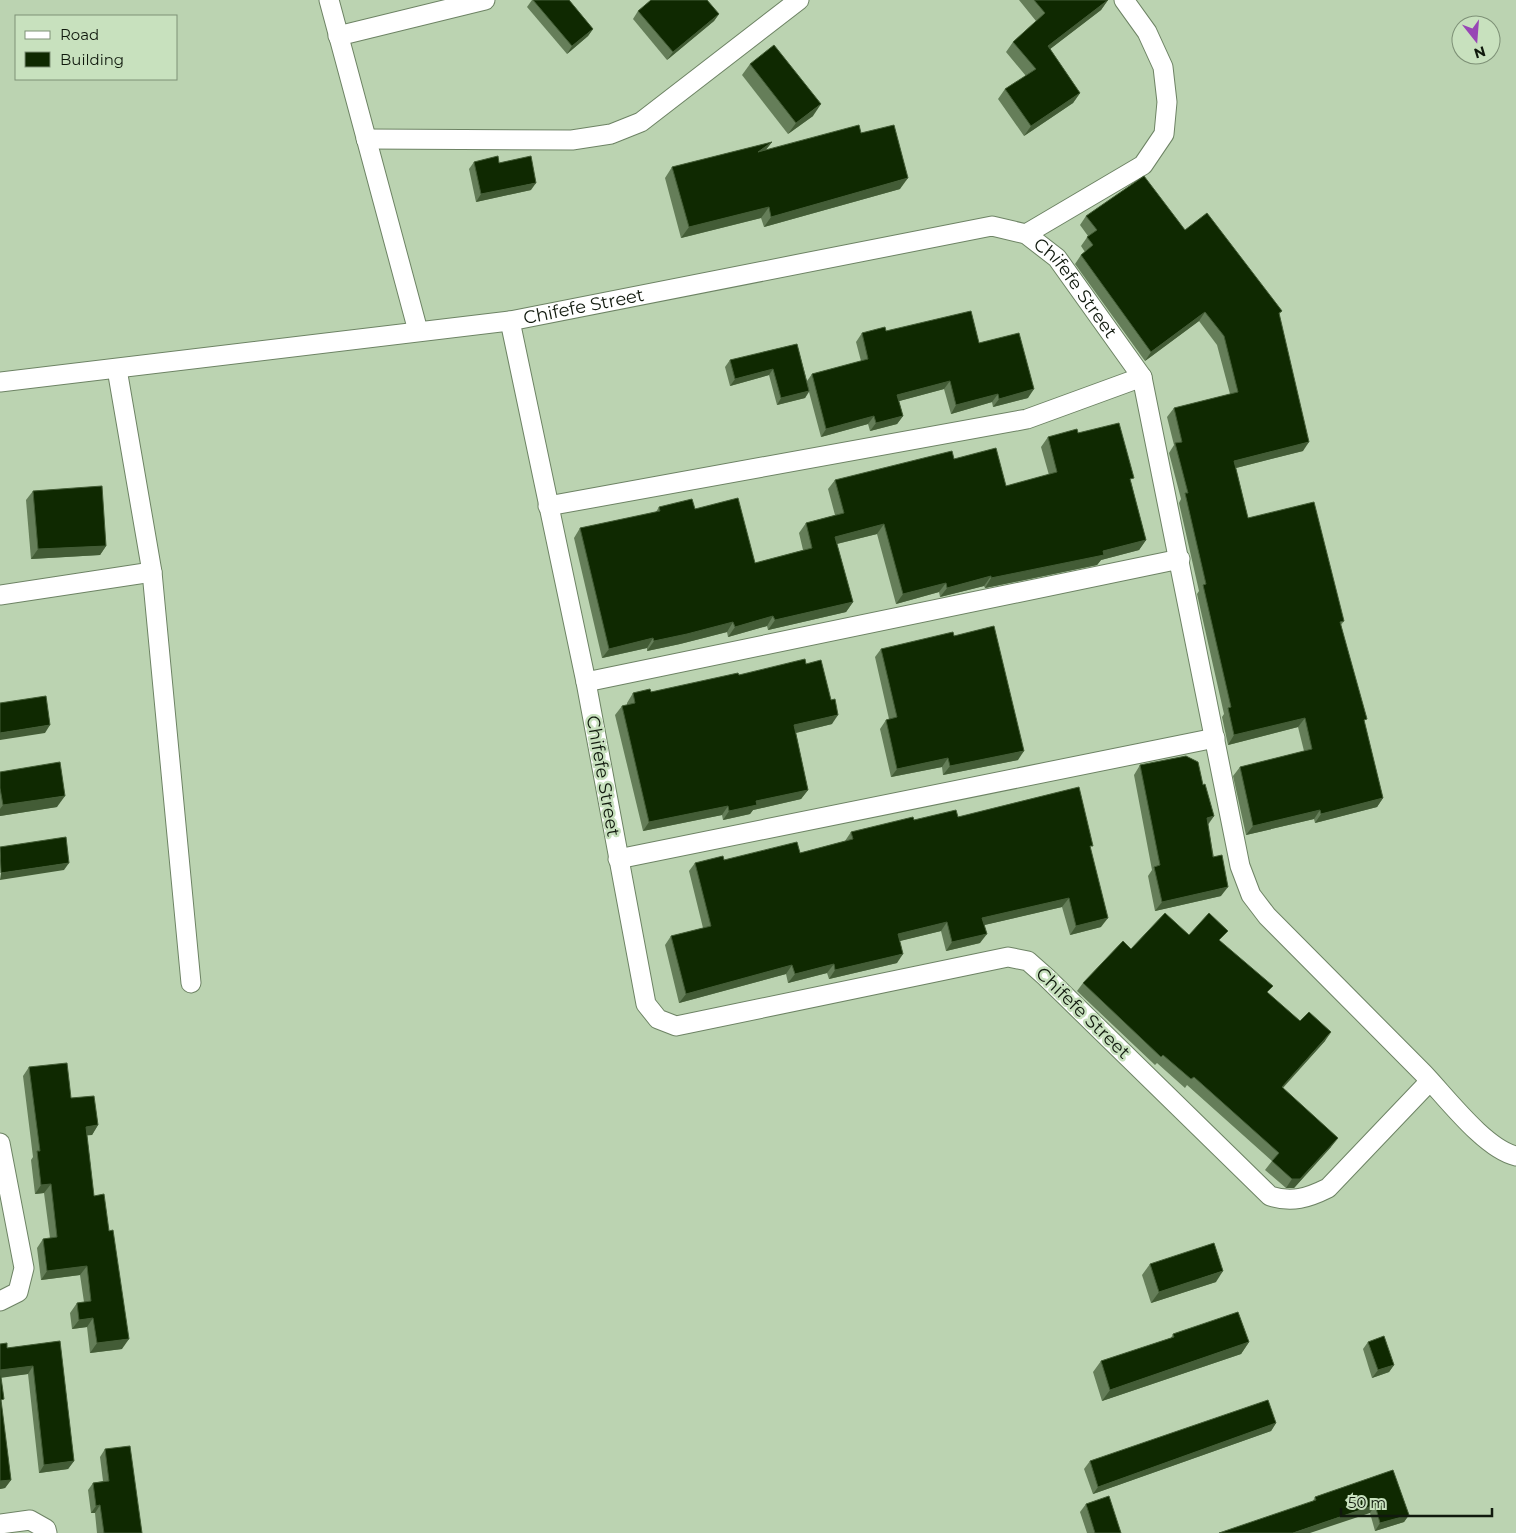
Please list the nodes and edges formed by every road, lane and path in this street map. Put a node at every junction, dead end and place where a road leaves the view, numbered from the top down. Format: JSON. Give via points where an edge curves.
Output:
{"nodes":[{"id":1,"x":329,"y":0,"type":"edge"},
{"id":2,"x":485,"y":0,"type":"edge"},
{"id":3,"x":800,"y":0,"type":"edge"},
{"id":4,"x":1124,"y":0,"type":"edge"},
{"id":5,"x":338,"y":36,"type":"junction"},
{"id":6,"x":366,"y":139,"type":"junction"},
{"id":7,"x":1026,"y":234,"type":"junction"},
{"id":8,"x":510,"y":321,"type":"junction"},
{"id":9,"x":418,"y":332,"type":"junction"},
{"id":10,"x":117,"y":369,"type":"junction"},
{"id":11,"x":1142,"y":377,"type":"junction"},
{"id":12,"x":0,"y":382,"type":"edge"},
{"id":13,"x":548,"y":506,"type":"junction"},
{"id":14,"x":1180,"y":559,"type":"junction"},
{"id":15,"x":152,"y":572,"type":"junction"},
{"id":16,"x":0,"y":595,"type":"edge"},
{"id":17,"x":586,"y":682,"type":"junction"},
{"id":18,"x":1214,"y":738,"type":"junction"},
{"id":19,"x":618,"y":859,"type":"junction"},
{"id":20,"x":191,"y":983,"type":"dead end"},
{"id":21,"x":1430,"y":1081,"type":"junction"},
{"id":22,"x":0,"y":1143,"type":"edge"},
{"id":23,"x":1516,"y":1156,"type":"edge"},
{"id":24,"x":0,"y":1301,"type":"edge"},
{"id":25,"x":0,"y":1524,"type":"edge"},
{"id":26,"x":47,"y":1533,"type":"edge"}],
"edges":[{"from":1,"to":5,"type":"street"},
{"from":2,"to":5,"type":"street"},
{"from":3,"to":6,"type":"street","via":[[641,122],[611,134],[572,140]]},
{"from":4,"to":7,"type":"street","via":[[1147,32],[1163,66],[1167,102],[1164,134],[1143,165]]},
{"from":5,"to":6,"type":"street"},
{"from":6,"to":9,"type":"street"},
{"from":7,"to":8,"type":"street","name":"Chifefe Street","via":[[992,226],[955,232]]},
{"from":7,"to":11,"type":"street","name":"Chifefe Street","via":[[1057,258]]},
{"from":8,"to":9,"type":"street"},
{"from":8,"to":13,"type":"street","name":"Chifefe Street"},
{"from":9,"to":10,"type":"street"},
{"from":10,"to":12,"type":"street"},
{"from":10,"to":15,"type":"street"},
{"from":11,"to":13,"type":"street","via":[[1027,419]]},
{"from":11,"to":14,"type":"street"},
{"from":13,"to":17,"type":"street","name":"Chifefe Street"},
{"from":14,"to":17,"type":"street"},
{"from":14,"to":18,"type":"street"},
{"from":15,"to":16,"type":"street"},
{"from":15,"to":20,"type":"street"},
{"from":17,"to":19,"type":"street","name":"Chifefe Street"},
{"from":18,"to":19,"type":"street"},
{"from":18,"to":21,"type":"street","via":[[1240,866],[1251,895],[1267,916]]},
{"from":19,"to":21,"type":"street","name":"Chifefe Street","via":[[646,1004],[658,1019],[676,1026],[1008,957],[1028,961],[1270,1196],[1284,1201],[1309,1198],[1328,1188]]},
{"from":21,"to":23,"type":"street","via":[[1478,1132],[1507,1154]]},
{"from":22,"to":24,"type":"street","via":[[24,1268],[18,1292]]},
{"from":25,"to":26,"type":"street","via":[[30,1520],[46,1528]]}]}
